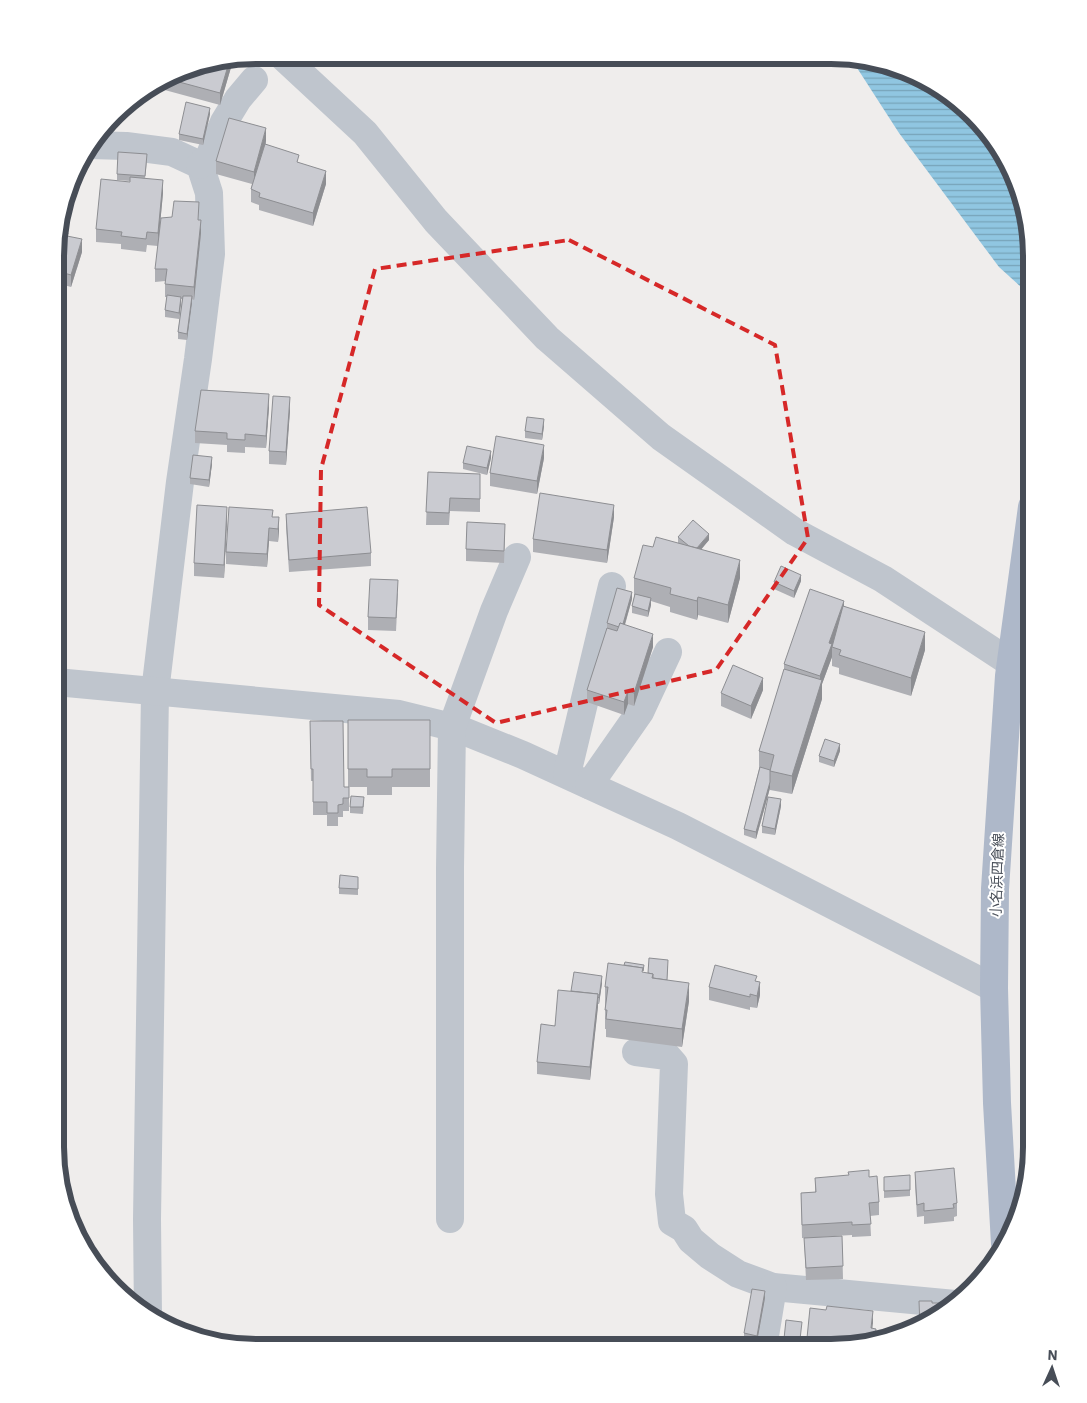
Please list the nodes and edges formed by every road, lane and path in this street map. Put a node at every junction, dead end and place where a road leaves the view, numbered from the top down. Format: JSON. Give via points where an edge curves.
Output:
{"nodes":[{"id":1,"x":292,"y":64,"type":"edge"},
{"id":2,"x":254,"y":80,"type":"dead end"},
{"id":3,"x":99,"y":145,"type":"edge"},
{"id":4,"x":200,"y":165,"type":"junction"},
{"id":5,"x":517,"y":558,"type":"dead end"},
{"id":6,"x":612,"y":586,"type":"dead end"},
{"id":7,"x":1023,"y":612,"type":"edge"},
{"id":8,"x":668,"y":652,"type":"dead end"},
{"id":9,"x":1019,"y":658,"type":"edge"},
{"id":10,"x":64,"y":683,"type":"edge"},
{"id":11,"x":155,"y":692,"type":"junction"},
{"id":12,"x":452,"y":727,"type":"junction"},
{"id":13,"x":578,"y":780,"type":"junction"},
{"id":14,"x":994,"y":988,"type":"junction"},
{"id":15,"x":636,"y":1052,"type":"dead end"},
{"id":16,"x":450,"y":1219,"type":"dead end"},
{"id":17,"x":1004,"y":1230,"type":"edge"},
{"id":18,"x":773,"y":1287,"type":"junction"},
{"id":19,"x":944,"y":1303,"type":"edge"},
{"id":20,"x":148,"y":1306,"type":"edge"},
{"id":21,"x":764,"y":1339,"type":"edge"}],
"edges":[{"from":1,"to":9,"type":"street","via":[[365,133],[436,221],[547,338],[661,437],[795,532]]},
{"from":2,"to":4,"type":"street","via":[[238,99],[209,157]]},
{"from":3,"to":4,"type":"street","via":[[172,152]]},
{"from":4,"to":11,"type":"street","via":[[209,193],[211,254]]},
{"from":5,"to":12,"type":"street"},
{"from":6,"to":13,"type":"street"},
{"from":7,"to":9,"type":"main road","name":"小名浜四倉線"},
{"from":8,"to":13,"type":"street","via":[[640,712]]},
{"from":9,"to":14,"type":"main road","name":"小名浜四倉線","via":[[1000,797]]},
{"from":10,"to":11,"type":"street"},
{"from":11,"to":12,"type":"street","via":[[399,714]]},
{"from":11,"to":20,"type":"street"},
{"from":12,"to":13,"type":"street"},
{"from":12,"to":16,"type":"street"},
{"from":13,"to":14,"type":"street","via":[[678,826]]},
{"from":14,"to":17,"type":"main road","name":"小名浜四倉線"},
{"from":15,"to":18,"type":"street","via":[[667,1056],[674,1064],[669,1194],[672,1222],[684,1229],[691,1240],[710,1256],[738,1274]]},
{"from":18,"to":19,"type":"street"},
{"from":18,"to":21,"type":"street"}]}
